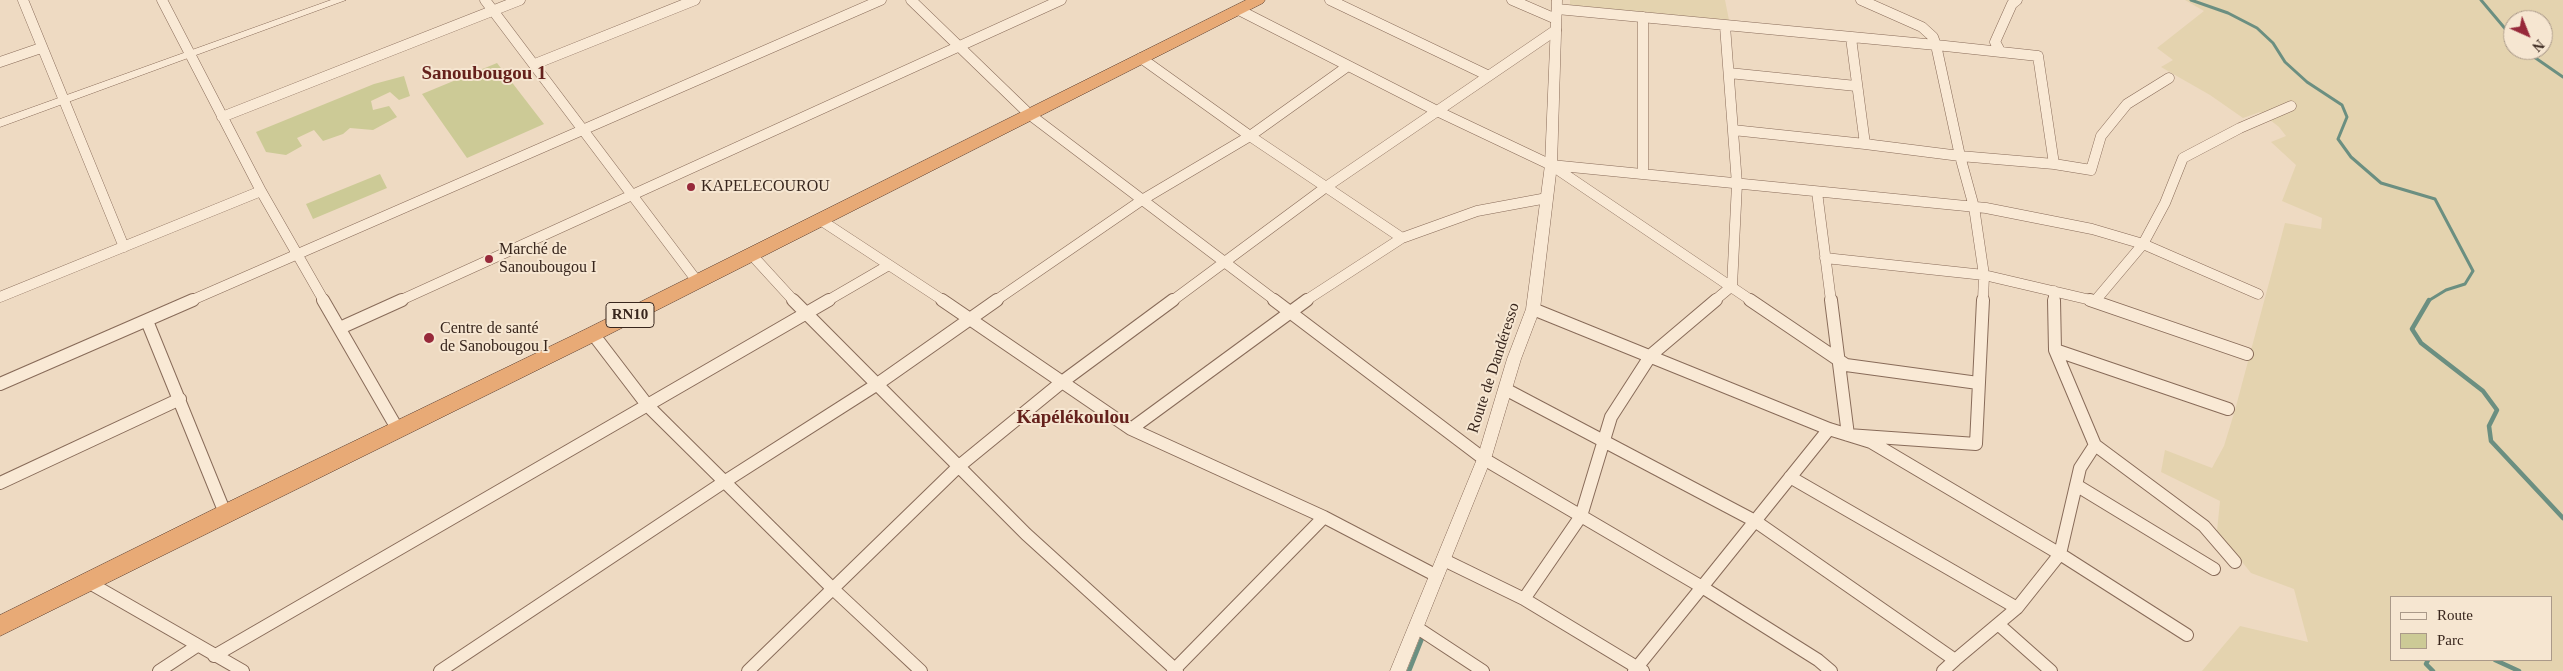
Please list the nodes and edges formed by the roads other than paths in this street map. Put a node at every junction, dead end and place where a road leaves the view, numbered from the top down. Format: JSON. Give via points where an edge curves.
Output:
{"nodes":[{"id":1,"x":23,"y":0,"type":"edge"},
{"id":2,"x":341,"y":0,"type":"edge"},
{"id":3,"x":485,"y":0,"type":"edge"},
{"id":4,"x":520,"y":0,"type":"edge"},
{"id":5,"x":695,"y":0,"type":"edge"},
{"id":6,"x":881,"y":0,"type":"edge"},
{"id":7,"x":911,"y":0,"type":"edge"},
{"id":8,"x":1061,"y":0,"type":"edge"},
{"id":9,"x":1258,"y":0,"type":"edge"},
{"id":10,"x":1330,"y":0,"type":"edge"},
{"id":11,"x":1512,"y":0,"type":"edge"},
{"id":12,"x":1861,"y":0,"type":"edge"},
{"id":13,"x":2017,"y":0,"type":"edge"},
{"id":14,"x":166,"y":1,"type":"edge"},
{"id":15,"x":1239,"y":10,"type":"junction"},
{"id":16,"x":493,"y":11,"type":"junction"},
{"id":17,"x":1557,"y":15,"type":"edge"},
{"id":18,"x":1643,"y":17,"type":"junction"},
{"id":19,"x":1726,"y":26,"type":"junction"},
{"id":20,"x":1851,"y":38,"type":"junction"},
{"id":21,"x":1936,"y":45,"type":"junction"},
{"id":22,"x":959,"y":46,"type":"junction"},
{"id":23,"x":41,"y":48,"type":"junction"},
{"id":24,"x":2000,"y":52,"type":"junction"},
{"id":25,"x":189,"y":54,"type":"junction"},
{"id":26,"x":1141,"y":58,"type":"junction"},
{"id":27,"x":0,"y":62,"type":"edge"},
{"id":28,"x":535,"y":64,"type":"junction"},
{"id":29,"x":1348,"y":66,"type":"junction"},
{"id":30,"x":1729,"y":73,"type":"junction"},
{"id":31,"x":1486,"y":75,"type":"junction"},
{"id":32,"x":2168,"y":78,"type":"dead end"},
{"id":33,"x":1856,"y":86,"type":"junction"},
{"id":34,"x":65,"y":100,"type":"junction"},
{"id":35,"x":2291,"y":106,"type":"dead end"},
{"id":36,"x":1437,"y":111,"type":"junction"},
{"id":37,"x":1029,"y":114,"type":"junction"},
{"id":38,"x":222,"y":116,"type":"junction"},
{"id":39,"x":0,"y":124,"type":"edge"},
{"id":40,"x":584,"y":130,"type":"junction"},
{"id":41,"x":1733,"y":130,"type":"junction"},
{"id":42,"x":1250,"y":136,"type":"junction"},
{"id":43,"x":1866,"y":144,"type":"junction"},
{"id":44,"x":1960,"y":156,"type":"junction"},
{"id":45,"x":2054,"y":164,"type":"junction"},
{"id":46,"x":1551,"y":165,"type":"junction"},
{"id":47,"x":1643,"y":174,"type":"junction"},
{"id":48,"x":1737,"y":184,"type":"junction"},
{"id":49,"x":1326,"y":187,"type":"junction"},
{"id":50,"x":262,"y":191,"type":"junction"},
{"id":51,"x":1817,"y":192,"type":"junction"},
{"id":52,"x":631,"y":195,"type":"junction"},
{"id":53,"x":1547,"y":198,"type":"junction"},
{"id":54,"x":1142,"y":200,"type":"junction"},
{"id":55,"x":1974,"y":207,"type":"junction"},
{"id":56,"x":819,"y":219,"type":"junction"},
{"id":57,"x":1402,"y":238,"type":"junction"},
{"id":58,"x":2143,"y":244,"type":"junction"},
{"id":59,"x":124,"y":247,"type":"junction"},
{"id":60,"x":751,"y":254,"type":"junction"},
{"id":61,"x":298,"y":255,"type":"junction"},
{"id":62,"x":1826,"y":258,"type":"junction"},
{"id":63,"x":1224,"y":261,"type":"junction"},
{"id":64,"x":889,"y":265,"type":"junction"},
{"id":65,"x":1984,"y":275,"type":"junction"},
{"id":66,"x":698,"y":281,"type":"junction"},
{"id":67,"x":1732,"y":286,"type":"junction"},
{"id":68,"x":2054,"y":291,"type":"junction"},
{"id":69,"x":2258,"y":294,"type":"dead end"},
{"id":70,"x":0,"y":297,"type":"edge"},
{"id":71,"x":2095,"y":301,"type":"junction"},
{"id":72,"x":1533,"y":309,"type":"junction"},
{"id":73,"x":1291,"y":310,"type":"junction"},
{"id":74,"x":806,"y":314,"type":"junction"},
{"id":75,"x":970,"y":318,"type":"junction"},
{"id":76,"x":147,"y":321,"type":"junction"},
{"id":77,"x":340,"y":328,"type":"junction"},
{"id":78,"x":593,"y":334,"type":"junction"},
{"id":79,"x":2055,"y":350,"type":"junction"},
{"id":80,"x":2247,"y":354,"type":"dead end"},
{"id":81,"x":1651,"y":355,"type":"junction"},
{"id":82,"x":1838,"y":360,"type":"junction"},
{"id":83,"x":1062,"y":382,"type":"junction"},
{"id":84,"x":1978,"y":383,"type":"junction"},
{"id":85,"x":0,"y":384,"type":"edge"},
{"id":86,"x":876,"y":385,"type":"junction"},
{"id":87,"x":1505,"y":389,"type":"junction"},
{"id":88,"x":180,"y":398,"type":"junction"},
{"id":89,"x":648,"y":406,"type":"junction"},
{"id":90,"x":2228,"y":409,"type":"dead end"},
{"id":91,"x":1131,"y":429,"type":"junction"},
{"id":92,"x":1829,"y":429,"type":"junction"},
{"id":93,"x":398,"y":430,"type":"junction"},
{"id":94,"x":1848,"y":435,"type":"junction"},
{"id":95,"x":1603,"y":441,"type":"junction"},
{"id":96,"x":2095,"y":445,"type":"junction"},
{"id":97,"x":1484,"y":458,"type":"junction"},
{"id":98,"x":958,"y":467,"type":"junction"},
{"id":99,"x":1790,"y":477,"type":"junction"},
{"id":100,"x":724,"y":482,"type":"junction"},
{"id":101,"x":0,"y":483,"type":"edge"},
{"id":102,"x":2076,"y":485,"type":"junction"},
{"id":103,"x":225,"y":513,"type":"junction"},
{"id":104,"x":1581,"y":516,"type":"junction"},
{"id":105,"x":1324,"y":517,"type":"junction"},
{"id":106,"x":1755,"y":521,"type":"junction"},
{"id":107,"x":2060,"y":554,"type":"junction"},
{"id":108,"x":1444,"y":560,"type":"junction"},
{"id":109,"x":2235,"y":562,"type":"dead end"},
{"id":110,"x":2214,"y":569,"type":"dead end"},
{"id":111,"x":1437,"y":576,"type":"junction"},
{"id":112,"x":88,"y":582,"type":"junction"},
{"id":113,"x":1702,"y":587,"type":"junction"},
{"id":114,"x":832,"y":588,"type":"junction"},
{"id":115,"x":1524,"y":599,"type":"junction"},
{"id":116,"x":2017,"y":608,"type":"junction"},
{"id":117,"x":1998,"y":624,"type":"junction"},
{"id":118,"x":0,"y":626,"type":"edge"},
{"id":119,"x":1416,"y":627,"type":"junction"},
{"id":120,"x":2187,"y":635,"type":"dead end"},
{"id":121,"x":196,"y":646,"type":"junction"},
{"id":122,"x":214,"y":656,"type":"junction"},
{"id":123,"x":1955,"y":660,"type":"junction"},
{"id":124,"x":1175,"y":670,"type":"edge"},
{"id":125,"x":1638,"y":670,"type":"edge"},
{"id":126,"x":159,"y":671,"type":"edge"},
{"id":127,"x":243,"y":671,"type":"edge"},
{"id":128,"x":440,"y":671,"type":"edge"},
{"id":129,"x":748,"y":671,"type":"edge"},
{"id":130,"x":921,"y":671,"type":"edge"},
{"id":131,"x":1398,"y":671,"type":"edge"},
{"id":132,"x":1483,"y":671,"type":"edge"},
{"id":133,"x":1831,"y":671,"type":"edge"},
{"id":134,"x":1943,"y":671,"type":"edge"},
{"id":135,"x":2051,"y":671,"type":"edge"}],
"edges":[{"from":1,"to":23,"type":"street"},
{"from":2,"to":25,"type":"street"},
{"from":3,"to":16,"type":"street"},
{"from":4,"to":16,"type":"street"},
{"from":5,"to":28,"type":"street"},
{"from":6,"to":40,"type":"street"},
{"from":7,"to":22,"type":"street"},
{"from":8,"to":22,"type":"street"},
{"from":9,"to":15,"type":"highway","number":"RN10"},
{"from":10,"to":31,"type":"street"},
{"from":11,"to":17,"type":"street"},
{"from":12,"to":21,"type":"street","via":[[1922,27],[1933,36]]},
{"from":13,"to":24,"type":"street","via":[[2012,4],[1995,42]]},
{"from":14,"to":25,"type":"street"},
{"from":15,"to":26,"type":"highway","number":"RN10"},
{"from":15,"to":29,"type":"street"},
{"from":16,"to":28,"type":"street"},
{"from":16,"to":38,"type":"street"},
{"from":17,"to":18,"type":"street"},
{"from":17,"to":31,"type":"street"},
{"from":17,"to":46,"type":"street","name":"Route de Dandéresso"},
{"from":18,"to":19,"type":"street"},
{"from":18,"to":47,"type":"street"},
{"from":19,"to":20,"type":"street"},
{"from":19,"to":30,"type":"street"},
{"from":20,"to":21,"type":"street"},
{"from":20,"to":33,"type":"street"},
{"from":21,"to":24,"type":"street"},
{"from":21,"to":44,"type":"street"},
{"from":22,"to":37,"type":"street"},
{"from":22,"to":52,"type":"street"},
{"from":23,"to":27,"type":"street"},
{"from":23,"to":34,"type":"street"},
{"from":24,"to":45,"type":"street","via":[[2038,56]]},
{"from":25,"to":34,"type":"street"},
{"from":25,"to":38,"type":"street"},
{"from":26,"to":37,"type":"highway","number":"RN10"},
{"from":26,"to":42,"type":"street"},
{"from":28,"to":40,"type":"street"},
{"from":29,"to":36,"type":"street"},
{"from":29,"to":42,"type":"street"},
{"from":30,"to":33,"type":"street"},
{"from":30,"to":41,"type":"street"},
{"from":31,"to":36,"type":"street"},
{"from":32,"to":45,"type":"street","via":[[2126,104],[2101,136],[2092,170]]},
{"from":33,"to":43,"type":"street"},
{"from":34,"to":39,"type":"street"},
{"from":34,"to":59,"type":"street"},
{"from":35,"to":58,"type":"street","via":[[2183,158],[2165,203]]},
{"from":36,"to":46,"type":"street"},
{"from":36,"to":49,"type":"street"},
{"from":37,"to":54,"type":"street"},
{"from":37,"to":56,"type":"highway","number":"RN10"},
{"from":38,"to":50,"type":"street"},
{"from":40,"to":52,"type":"street"},
{"from":40,"to":61,"type":"street"},
{"from":41,"to":43,"type":"street"},
{"from":41,"to":48,"type":"street"},
{"from":42,"to":49,"type":"street"},
{"from":42,"to":54,"type":"street"},
{"from":43,"to":44,"type":"street"},
{"from":44,"to":45,"type":"street"},
{"from":44,"to":55,"type":"street"},
{"from":46,"to":47,"type":"street"},
{"from":46,"to":53,"type":"street","name":"Route de Dandéresso"},
{"from":46,"to":67,"type":"street"},
{"from":47,"to":48,"type":"street"},
{"from":48,"to":51,"type":"street"},
{"from":48,"to":67,"type":"street"},
{"from":49,"to":57,"type":"street"},
{"from":49,"to":63,"type":"street"},
{"from":50,"to":59,"type":"street"},
{"from":50,"to":61,"type":"street"},
{"from":51,"to":55,"type":"street"},
{"from":51,"to":62,"type":"street"},
{"from":52,"to":66,"type":"street"},
{"from":52,"to":77,"type":"street"},
{"from":53,"to":57,"type":"street","via":[[1477,210]]},
{"from":53,"to":72,"type":"street","name":"Route de Dandéresso"},
{"from":54,"to":63,"type":"street"},
{"from":54,"to":75,"type":"street"},
{"from":55,"to":58,"type":"street","via":[[2092,228]]},
{"from":55,"to":65,"type":"street"},
{"from":56,"to":60,"type":"highway","number":"RN10"},
{"from":56,"to":64,"type":"street"},
{"from":57,"to":73,"type":"street"},
{"from":58,"to":69,"type":"street"},
{"from":58,"to":71,"type":"street"},
{"from":59,"to":70,"type":"street"},
{"from":60,"to":66,"type":"highway","number":"RN10"},
{"from":60,"to":74,"type":"street"},
{"from":61,"to":76,"type":"street"},
{"from":61,"to":77,"type":"street"},
{"from":62,"to":65,"type":"street"},
{"from":62,"to":82,"type":"street"},
{"from":63,"to":73,"type":"street"},
{"from":63,"to":83,"type":"street"},
{"from":64,"to":74,"type":"street"},
{"from":64,"to":75,"type":"street"},
{"from":65,"to":68,"type":"street"},
{"from":65,"to":84,"type":"street"},
{"from":66,"to":78,"type":"highway","number":"RN10"},
{"from":67,"to":81,"type":"street"},
{"from":67,"to":82,"type":"street"},
{"from":68,"to":71,"type":"street"},
{"from":68,"to":79,"type":"street"},
{"from":71,"to":80,"type":"street"},
{"from":72,"to":81,"type":"street"},
{"from":72,"to":87,"type":"street","name":"Route de Dandéresso"},
{"from":73,"to":91,"type":"street"},
{"from":73,"to":97,"type":"street"},
{"from":74,"to":86,"type":"street"},
{"from":74,"to":89,"type":"street"},
{"from":75,"to":83,"type":"street"},
{"from":75,"to":86,"type":"street"},
{"from":76,"to":85,"type":"street"},
{"from":76,"to":88,"type":"street"},
{"from":77,"to":93,"type":"street"},
{"from":78,"to":89,"type":"street"},
{"from":78,"to":93,"type":"highway","number":"RN10"},
{"from":79,"to":90,"type":"street"},
{"from":79,"to":96,"type":"street"},
{"from":81,"to":92,"type":"street"},
{"from":81,"to":95,"type":"street","via":[[1611,417]]},
{"from":82,"to":84,"type":"street","via":[[1846,365]]},
{"from":82,"to":94,"type":"street"},
{"from":83,"to":91,"type":"street"},
{"from":83,"to":98,"type":"street"},
{"from":84,"to":94,"type":"street","via":[[1976,444]]},
{"from":86,"to":98,"type":"street"},
{"from":86,"to":100,"type":"street"},
{"from":87,"to":95,"type":"street"},
{"from":87,"to":97,"type":"street","name":"Route de Dandéresso"},
{"from":88,"to":101,"type":"street"},
{"from":88,"to":103,"type":"street"},
{"from":89,"to":100,"type":"street"},
{"from":89,"to":122,"type":"street"},
{"from":91,"to":105,"type":"street"},
{"from":92,"to":94,"type":"street"},
{"from":92,"to":99,"type":"street"},
{"from":93,"to":103,"type":"highway","number":"RN10"},
{"from":94,"to":107,"type":"street","via":[[1871,442]]},
{"from":95,"to":104,"type":"street"},
{"from":95,"to":106,"type":"street"},
{"from":96,"to":102,"type":"street","via":[[2080,468]]},
{"from":96,"to":109,"type":"street","via":[[2204,526]]},
{"from":97,"to":104,"type":"street"},
{"from":97,"to":108,"type":"street","name":"Route de Dandéresso"},
{"from":98,"to":114,"type":"street"},
{"from":98,"to":124,"type":"street"},
{"from":99,"to":106,"type":"street"},
{"from":99,"to":116,"type":"street"},
{"from":100,"to":114,"type":"street"},
{"from":100,"to":128,"type":"street"},
{"from":102,"to":107,"type":"street"},
{"from":102,"to":110,"type":"street"},
{"from":103,"to":112,"type":"highway","number":"RN10"},
{"from":104,"to":113,"type":"street"},
{"from":104,"to":115,"type":"street"},
{"from":105,"to":111,"type":"street"},
{"from":105,"to":124,"type":"street"},
{"from":106,"to":113,"type":"street"},
{"from":106,"to":123,"type":"street"},
{"from":107,"to":116,"type":"street"},
{"from":107,"to":120,"type":"street"},
{"from":108,"to":111,"type":"street","name":"Route de Dandéresso"},
{"from":108,"to":115,"type":"street"},
{"from":111,"to":119,"type":"street","name":"Route de Dandéresso"},
{"from":112,"to":118,"type":"highway","number":"RN10"},
{"from":112,"to":121,"type":"street"},
{"from":113,"to":125,"type":"street"},
{"from":113,"to":133,"type":"street"},
{"from":114,"to":129,"type":"street"},
{"from":114,"to":130,"type":"street"},
{"from":115,"to":125,"type":"street"},
{"from":116,"to":117,"type":"street"},
{"from":117,"to":123,"type":"street"},
{"from":117,"to":135,"type":"street"},
{"from":119,"to":131,"type":"street","name":"Route de Dandéresso"},
{"from":119,"to":132,"type":"street"},
{"from":121,"to":122,"type":"street"},
{"from":121,"to":126,"type":"street"},
{"from":122,"to":127,"type":"street"},
{"from":123,"to":134,"type":"street"}]}
